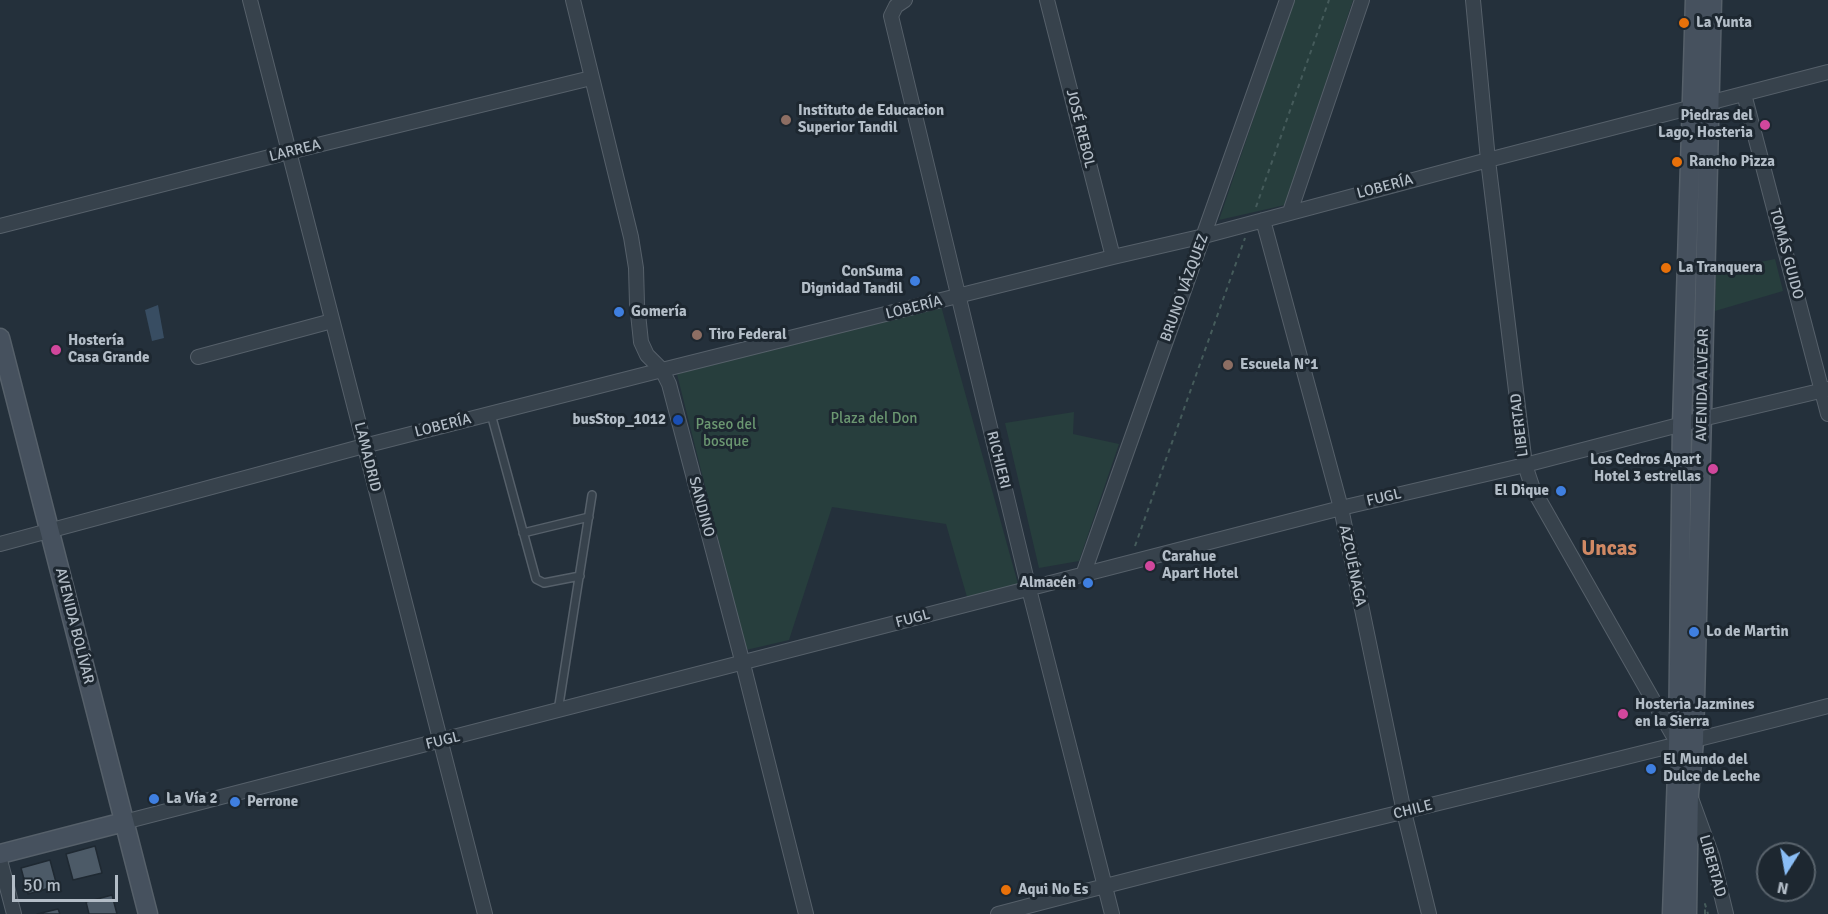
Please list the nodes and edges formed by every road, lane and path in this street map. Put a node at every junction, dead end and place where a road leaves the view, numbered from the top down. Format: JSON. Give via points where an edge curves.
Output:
{"nodes":[{"id":1,"x":249,"y":0,"type":"edge"},
{"id":2,"x":573,"y":0,"type":"edge"},
{"id":3,"x":1047,"y":0,"type":"edge"},
{"id":4,"x":1287,"y":0,"type":"edge"},
{"id":5,"x":1329,"y":0,"type":"edge"},
{"id":6,"x":1362,"y":0,"type":"edge"},
{"id":7,"x":1473,"y":0,"type":"edge"},
{"id":8,"x":1695,"y":0,"type":"edge"},
{"id":9,"x":1712,"y":0,"type":"edge"},
{"id":10,"x":901,"y":3,"type":"edge"},
{"id":11,"x":1828,"y":72,"type":"edge"},
{"id":12,"x":591,"y":78,"type":"junction"},
{"id":13,"x":1744,"y":94,"type":"junction"},
{"id":14,"x":1700,"y":104,"type":"junction"},
{"id":15,"x":289,"y":152,"type":"junction"},
{"id":16,"x":1488,"y":160,"type":"junction"},
{"id":17,"x":1290,"y":212,"type":"junction"},
{"id":18,"x":1257,"y":222,"type":"junction"},
{"id":19,"x":0,"y":226,"type":"edge"},
{"id":20,"x":1204,"y":236,"type":"junction"},
{"id":21,"x":1113,"y":257,"type":"junction"},
{"id":22,"x":958,"y":297,"type":"junction"},
{"id":23,"x":332,"y":321,"type":"junction"},
{"id":24,"x":0,"y":338,"type":"edge"},
{"id":25,"x":198,"y":357,"type":"dead end"},
{"id":26,"x":662,"y":370,"type":"junction"},
{"id":27,"x":1825,"y":390,"type":"edge"},
{"id":28,"x":490,"y":414,"type":"junction"},
{"id":29,"x":1828,"y":414,"type":"edge"},
{"id":30,"x":1702,"y":419,"type":"junction"},
{"id":31,"x":1682,"y":424,"type":"junction"},
{"id":32,"x":364,"y":446,"type":"junction"},
{"id":33,"x":1525,"y":465,"type":"junction"},
{"id":34,"x":592,"y":495,"type":"dead end"},
{"id":35,"x":1341,"y":508,"type":"junction"},
{"id":36,"x":589,"y":518,"type":"junction"},
{"id":37,"x":50,"y":532,"type":"junction"},
{"id":38,"x":523,"y":533,"type":"junction"},
{"id":39,"x":0,"y":544,"type":"edge"},
{"id":40,"x":1129,"y":563,"type":"junction"},
{"id":41,"x":1083,"y":575,"type":"junction"},
{"id":42,"x":579,"y":576,"type":"junction"},
{"id":43,"x":1029,"y":589,"type":"junction"},
{"id":44,"x":743,"y":664,"type":"junction"},
{"id":45,"x":1828,"y":706,"type":"edge"},
{"id":46,"x":558,"y":711,"type":"junction"},
{"id":47,"x":440,"y":741,"type":"junction"},
{"id":48,"x":1686,"y":743,"type":"junction"},
{"id":49,"x":1689,"y":794,"type":"junction"},
{"id":50,"x":1404,"y":813,"type":"junction"},
{"id":51,"x":124,"y":822,"type":"junction"},
{"id":52,"x":0,"y":854,"type":"edge"},
{"id":53,"x":0,"y":860,"type":"edge"},
{"id":54,"x":1105,"y":885,"type":"junction"},
{"id":55,"x":14,"y":914,"type":"edge"},
{"id":56,"x":148,"y":914,"type":"edge"},
{"id":57,"x":484,"y":914,"type":"edge"},
{"id":58,"x":806,"y":914,"type":"edge"},
{"id":59,"x":998,"y":914,"type":"edge"},
{"id":60,"x":1112,"y":914,"type":"edge"},
{"id":61,"x":1429,"y":914,"type":"edge"},
{"id":62,"x":1672,"y":914,"type":"edge"},
{"id":63,"x":1687,"y":914,"type":"edge"},
{"id":64,"x":1726,"y":914,"type":"edge"}],
"edges":[{"from":1,"to":15,"type":"street","name":"LAMADRID"},
{"from":2,"to":12,"type":"street","name":"SANDINO"},
{"from":3,"to":21,"type":"street","name":"JOSÉ REBOL"},
{"from":4,"to":20,"type":"street","name":"BRUNO VÁZQUEZ"},
{"from":5,"to":18,"type":"path"},
{"from":6,"to":17,"type":"street"},
{"from":7,"to":16,"type":"street","name":"LIBERTAD"},
{"from":8,"to":14,"type":"main road","name":"AVENIDA ALVEAR"},
{"from":9,"to":14,"type":"main road","name":"AVENIDA ALVEAR"},
{"from":10,"to":22,"type":"street","name":"RICHIERI","via":[[891,16]]},
{"from":11,"to":13,"type":"street","name":"LOBERÍA"},
{"from":12,"to":15,"type":"street","name":"LARREA"},
{"from":12,"to":26,"type":"street","name":"SANDINO","via":[[631,237],[641,342],[646,355]]},
{"from":13,"to":14,"type":"street","name":"LOBERÍA"},
{"from":13,"to":27,"type":"street","name":"TOMÁS GUIDO"},
{"from":14,"to":16,"type":"street","name":"LOBERÍA"},
{"from":14,"to":30,"type":"main road","name":"AVENIDA ALVEAR"},
{"from":14,"to":31,"type":"main road","name":"AVENIDA ALVEAR"},
{"from":15,"to":19,"type":"street","name":"LARREA"},
{"from":15,"to":23,"type":"street","name":"LAMADRID"},
{"from":16,"to":17,"type":"street","name":"LOBERÍA"},
{"from":16,"to":33,"type":"street","name":"LIBERTAD"},
{"from":17,"to":18,"type":"street","name":"LOBERÍA"},
{"from":18,"to":20,"type":"street","name":"LOBERÍA"},
{"from":18,"to":35,"type":"street","name":"AZCUÉNAGA"},
{"from":18,"to":40,"type":"path"},
{"from":20,"to":21,"type":"street","name":"LOBERÍA"},
{"from":20,"to":41,"type":"street","name":"BRUNO VÁZQUEZ"},
{"from":21,"to":22,"type":"street","name":"LOBERÍA"},
{"from":22,"to":26,"type":"street","name":"LOBERÍA"},
{"from":22,"to":43,"type":"street","name":"RICHIERI"},
{"from":23,"to":25,"type":"street"},
{"from":23,"to":32,"type":"street","name":"LAMADRID"},
{"from":24,"to":37,"type":"main road","name":"AVENIDA BOLÍVAR"},
{"from":26,"to":28,"type":"street","name":"LOBERÍA"},
{"from":26,"to":44,"type":"street","name":"SANDINO","via":[[669,384]]},
{"from":27,"to":29,"type":"street","name":"TOMÁS GUIDO"},
{"from":27,"to":30,"type":"street","name":"FUGL"},
{"from":28,"to":32,"type":"street","name":"LOBERÍA"},
{"from":28,"to":38,"type":"lane"},
{"from":30,"to":31,"type":"street","name":"FUGL"},
{"from":30,"to":48,"type":"main road","name":"AVENIDA ALVEAR"},
{"from":31,"to":33,"type":"street","name":"FUGL"},
{"from":31,"to":48,"type":"main road","name":"AVENIDA ALVEAR"},
{"from":32,"to":37,"type":"street","name":"LOBERÍA"},
{"from":32,"to":47,"type":"street","name":"LAMADRID"},
{"from":33,"to":35,"type":"street","name":"FUGL"},
{"from":33,"to":48,"type":"street","name":"LIBERTAD","via":[[1533,489]]},
{"from":34,"to":36,"type":"lane"},
{"from":35,"to":40,"type":"street","name":"FUGL"},
{"from":35,"to":50,"type":"street","name":"AZCUÉNAGA"},
{"from":36,"to":38,"type":"lane"},
{"from":36,"to":42,"type":"lane"},
{"from":37,"to":39,"type":"street","name":"LOBERÍA"},
{"from":37,"to":51,"type":"main road","name":"AVENIDA BOLÍVAR"},
{"from":38,"to":42,"type":"lane","via":[[536,579],[544,584]]},
{"from":40,"to":41,"type":"street","name":"FUGL"},
{"from":41,"to":43,"type":"street","name":"FUGL"},
{"from":42,"to":46,"type":"lane"},
{"from":43,"to":44,"type":"street","name":"FUGL"},
{"from":43,"to":54,"type":"street","name":"RICHIERI"},
{"from":44,"to":46,"type":"street","name":"FUGL"},
{"from":44,"to":58,"type":"street","name":"SANDINO"},
{"from":45,"to":48,"type":"street","name":"CHILE"},
{"from":46,"to":47,"type":"street","name":"FUGL"},
{"from":47,"to":51,"type":"street","name":"FUGL"},
{"from":47,"to":57,"type":"street","name":"LAMADRID"},
{"from":48,"to":49,"type":"main road","name":"AVENIDA ALVEAR"},
{"from":48,"to":50,"type":"street","name":"CHILE"},
{"from":48,"to":62,"type":"main road","name":"AVENIDA ALVEAR"},
{"from":49,"to":63,"type":"main road","name":"AVENIDA ALVEAR"},
{"from":49,"to":64,"type":"street","name":"LIBERTAD","via":[[1712,856]]},
{"from":50,"to":54,"type":"street","name":"CHILE"},
{"from":50,"to":61,"type":"street","name":"AZCUÉNAGA"},
{"from":51,"to":52,"type":"main road","name":"FUGL"},
{"from":51,"to":56,"type":"main road","name":"AVENIDA BOLÍVAR"},
{"from":53,"to":55,"type":"street"},
{"from":54,"to":59,"type":"street","name":"CHILE"},
{"from":54,"to":60,"type":"street","name":"RICHIERI"}]}
